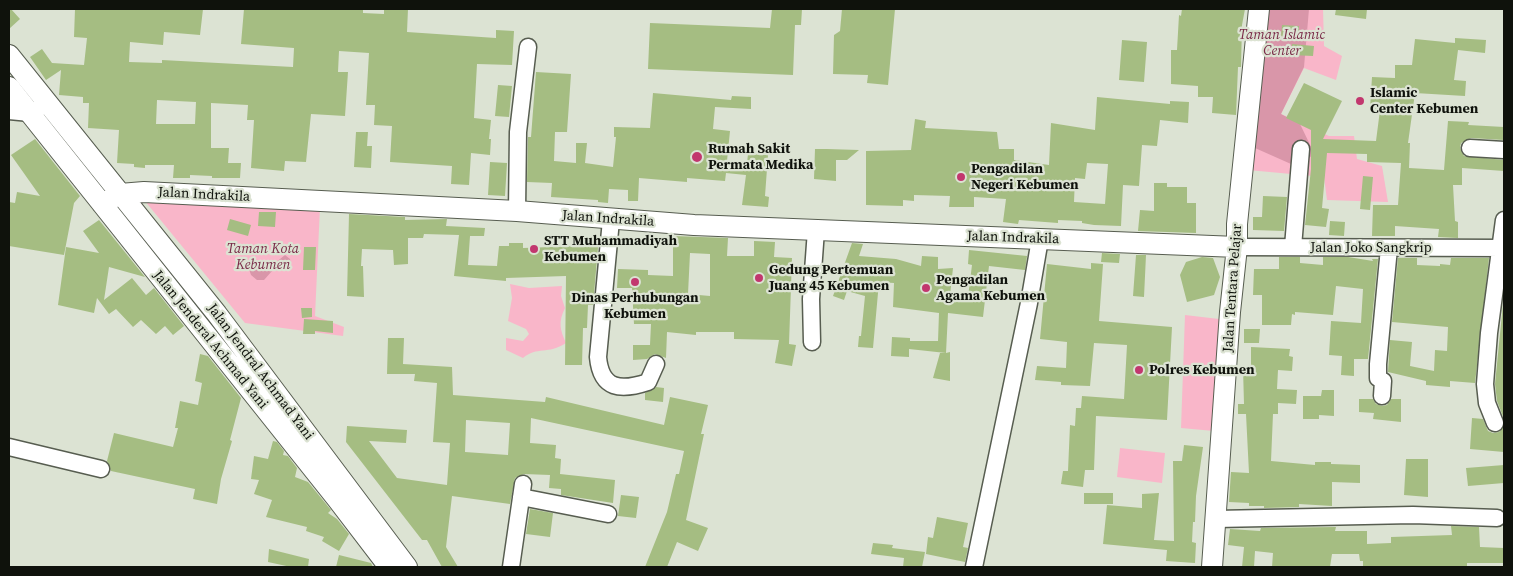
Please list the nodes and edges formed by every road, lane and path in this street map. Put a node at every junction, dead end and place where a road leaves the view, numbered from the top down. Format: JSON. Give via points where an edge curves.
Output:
{"nodes":[{"id":1,"x":1259,"y":9,"type":"edge"},
{"id":2,"x":528,"y":48,"type":"dead end"},
{"id":3,"x":9,"y":55,"type":"edge"},
{"id":4,"x":9,"y":87,"type":"edge"},
{"id":5,"x":48,"y":103,"type":"junction"},
{"id":6,"x":9,"y":111,"type":"edge"},
{"id":7,"x":30,"y":113,"type":"junction"},
{"id":8,"x":1470,"y":148,"type":"dead end"},
{"id":9,"x":1301,"y":149,"type":"dead end"},
{"id":10,"x":1504,"y":150,"type":"edge"},
{"id":11,"x":115,"y":187,"type":"junction"},
{"id":12,"x":102,"y":204,"type":"junction"},
{"id":13,"x":517,"y":211,"type":"junction"},
{"id":14,"x":612,"y":220,"type":"junction"},
{"id":15,"x":1504,"y":220,"type":"edge"},
{"id":16,"x":816,"y":230,"type":"junction"},
{"id":17,"x":1040,"y":239,"type":"junction"},
{"id":18,"x":1237,"y":247,"type":"junction"},
{"id":19,"x":1293,"y":247,"type":"junction"},
{"id":20,"x":1389,"y":248,"type":"junction"},
{"id":21,"x":1503,"y":248,"type":"edge"},
{"id":22,"x":182,"y":270,"type":"junction"},
{"id":23,"x":163,"y":281,"type":"junction"},
{"id":24,"x":812,"y":342,"type":"dead end"},
{"id":25,"x":656,"y":364,"type":"dead end"},
{"id":26,"x":1382,"y":396,"type":"dead end"},
{"id":27,"x":1495,"y":423,"type":"dead end"},
{"id":28,"x":9,"y":447,"type":"edge"},
{"id":29,"x":101,"y":469,"type":"dead end"},
{"id":30,"x":608,"y":514,"type":"dead end"},
{"id":31,"x":1497,"y":518,"type":"dead end"},
{"id":32,"x":1216,"y":519,"type":"junction"},
{"id":33,"x":389,"y":567,"type":"edge"},
{"id":34,"x":407,"y":567,"type":"edge"},
{"id":35,"x":511,"y":567,"type":"edge"},
{"id":36,"x":974,"y":567,"type":"edge"},
{"id":37,"x":1212,"y":567,"type":"edge"}],
"edges":[{"from":1,"to":18,"type":"main road","name":"Jalan Tentara Pelajar"},
{"from":2,"to":13,"type":"street","via":[[518,132]]},
{"from":3,"to":5,"type":"main road"},
{"from":4,"to":7,"type":"main road","name":"Jalan Jenderal Achmad Yani"},
{"from":5,"to":7,"type":"street"},
{"from":5,"to":11,"type":"main road"},
{"from":6,"to":7,"type":"street"},
{"from":7,"to":12,"type":"main road","name":"Jalan Jenderal Achmad Yani"},
{"from":8,"to":10,"type":"street"},
{"from":9,"to":19,"type":"street"},
{"from":11,"to":12,"type":"main road","name":"Jalan Indrakila"},
{"from":11,"to":13,"type":"main road","name":"Jalan Indrakila","via":[[144,192]]},
{"from":11,"to":22,"type":"main road","name":"Jalan Jendral Achmad Yani"},
{"from":12,"to":23,"type":"main road","name":"Jalan Jenderal Achmad Yani"},
{"from":13,"to":14,"type":"main road","name":"Jalan Indrakila"},
{"from":14,"to":16,"type":"main road","name":"Jalan Indrakila"},
{"from":14,"to":25,"type":"street","via":[[599,369],[605,381],[618,387],[632,387],[648,382]]},
{"from":15,"to":21,"type":"street"},
{"from":16,"to":17,"type":"main road","name":"Jalan Indrakila"},
{"from":16,"to":24,"type":"street"},
{"from":17,"to":18,"type":"main road","name":"Jalan Indrakila"},
{"from":17,"to":36,"type":"street"},
{"from":18,"to":19,"type":"street","name":"Jalan Joko Sangkrip"},
{"from":18,"to":32,"type":"main road","name":"Jalan Tentara Pelajar"},
{"from":19,"to":20,"type":"street","name":"Jalan Joko Sangkrip"},
{"from":20,"to":21,"type":"street","name":"Jalan Joko Sangkrip"},
{"from":20,"to":26,"type":"street","via":[[1378,364]]},
{"from":21,"to":27,"type":"street","via":[[1489,333],[1485,384],[1487,403]]},
{"from":22,"to":23,"type":"main road"},
{"from":22,"to":34,"type":"main road","name":"Jalan Jendral Achmad Yani"},
{"from":23,"to":33,"type":"main road","name":"Jalan Jenderal Achmad Yani"},
{"from":28,"to":29,"type":"street"},
{"from":30,"to":35,"type":"street","via":[[522,490]]},
{"from":31,"to":32,"type":"street","via":[[1413,515]]},
{"from":32,"to":37,"type":"main road","name":"Jalan Tentara Pelajar"}]}
